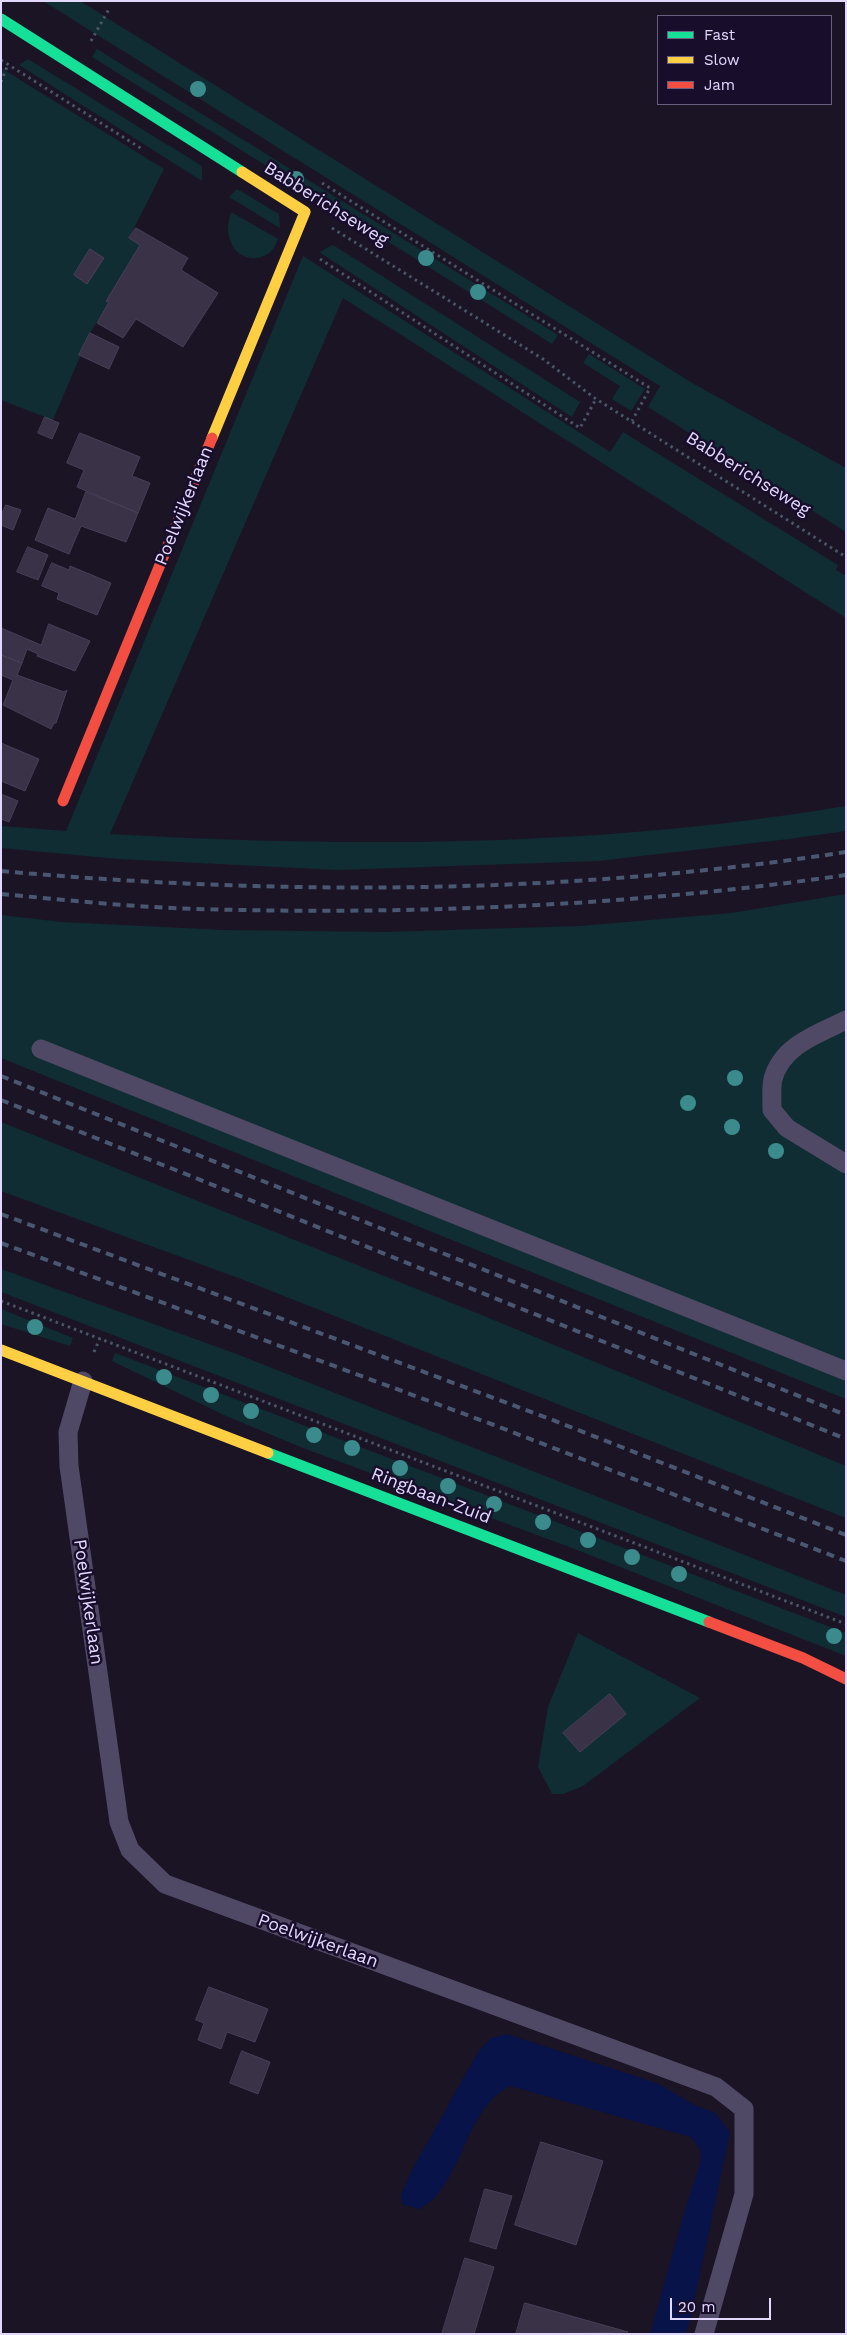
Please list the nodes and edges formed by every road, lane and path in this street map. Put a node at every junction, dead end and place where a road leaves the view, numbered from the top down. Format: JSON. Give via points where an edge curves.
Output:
{"nodes":[{"id":1,"x":1,"y":19,"type":"edge"},
{"id":2,"x":92,"y":39,"type":"dead end"},
{"id":3,"x":100,"y":44,"type":"dead end"},
{"id":4,"x":8,"y":64,"type":"dead end"},
{"id":5,"x":1,"y":82,"type":"edge"},
{"id":6,"x":321,"y":182,"type":"dead end"},
{"id":7,"x":305,"y":212,"type":"junction"},
{"id":8,"x":632,"y":421,"type":"junction"},
{"id":9,"x":846,"y":556,"type":"edge"},
{"id":10,"x":63,"y":801,"type":"dead end"},
{"id":11,"x":846,"y":1020,"type":"edge"},
{"id":12,"x":41,"y":1049,"type":"dead end"},
{"id":13,"x":846,"y":1164,"type":"edge"},
{"id":14,"x":1,"y":1301,"type":"edge"},
{"id":15,"x":1,"y":1350,"type":"edge"},
{"id":16,"x":846,"y":1371,"type":"edge"},
{"id":17,"x":83,"y":1381,"type":"junction"},
{"id":18,"x":846,"y":1624,"type":"edge"},
{"id":19,"x":846,"y":1679,"type":"edge"},
{"id":20,"x":704,"y":2334,"type":"edge"}],
"edges":[{"from":1,"to":7,"type":"street","name":"Babberichseweg"},
{"from":2,"to":3,"type":"path"},
{"from":4,"to":5,"type":"path"},
{"from":6,"to":8,"type":"path","name":"Babberichseweg","via":[[650,388]]},
{"from":7,"to":8,"type":"path","name":"Babberichseweg","via":[[543,359],[596,399]]},
{"from":7,"to":10,"type":"street","name":"Poelwijkerlaan"},
{"from":8,"to":9,"type":"path","name":"Babberichseweg"},
{"from":11,"to":13,"type":"lane","via":[[792,1047],[773,1080],[772,1110],[787,1128]]},
{"from":12,"to":16,"type":"lane"},
{"from":14,"to":18,"type":"path","name":"Ringbaan-Zuid"},
{"from":15,"to":17,"type":"street","name":"Ringbaan-Zuid"},
{"from":17,"to":19,"type":"street","name":"Ringbaan-Zuid","via":[[803,1658]]},
{"from":17,"to":20,"type":"lane","name":"Poelwijkerlaan","via":[[68,1432],[69,1466],[119,1822],[130,1850],[165,1884],[716,2087],[744,2110],[744,2194]]}]}
